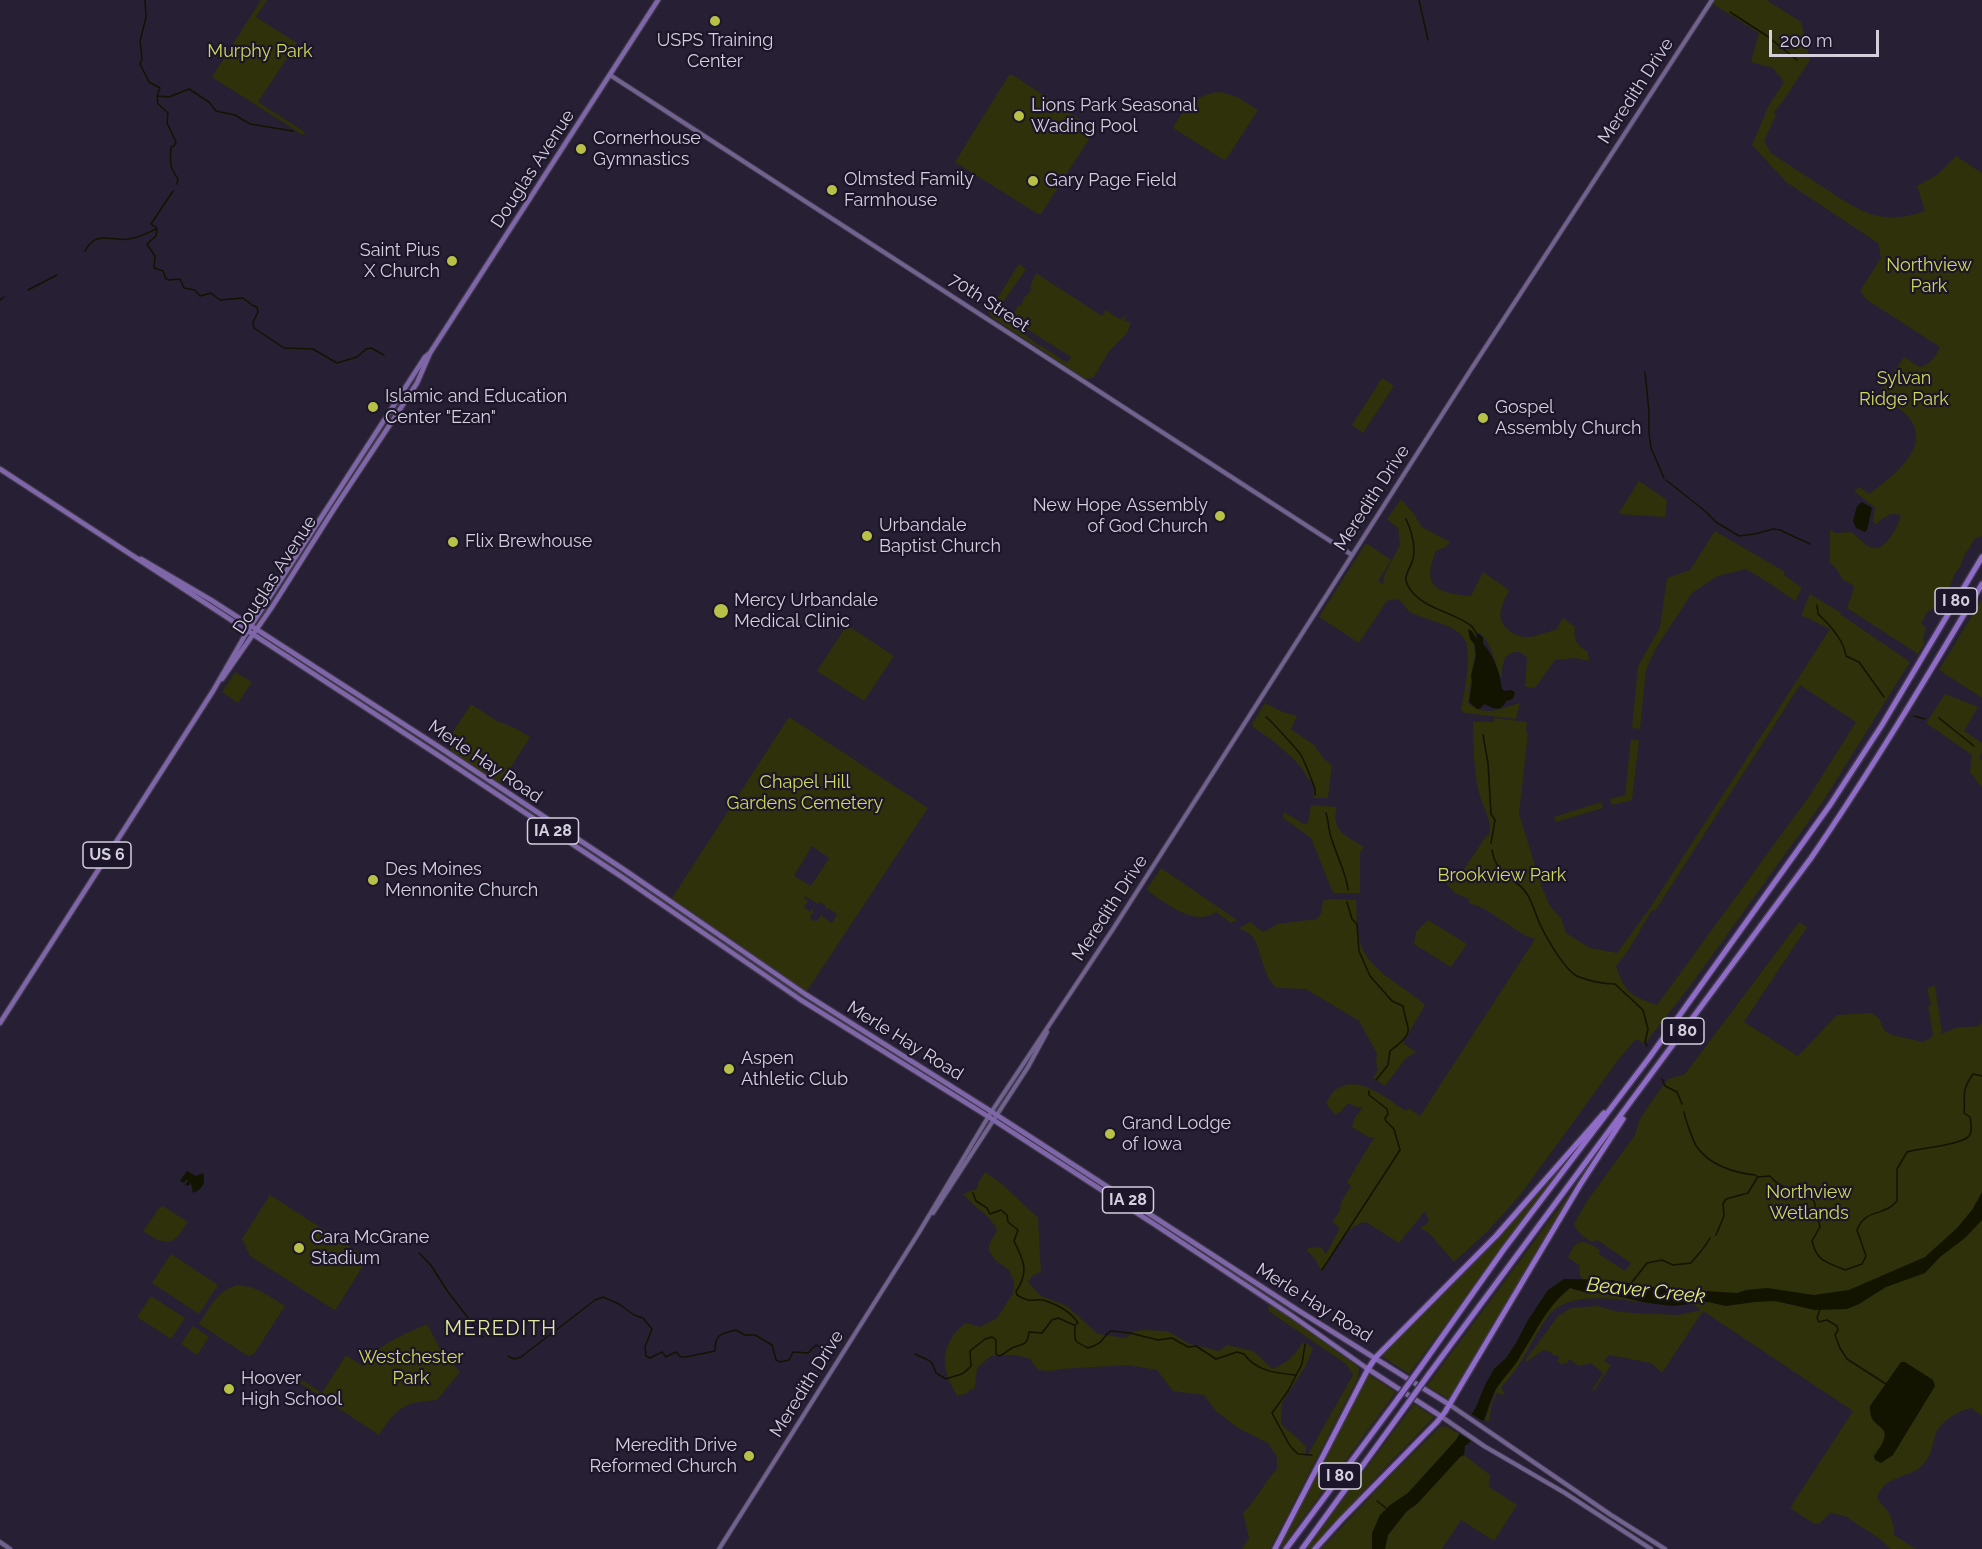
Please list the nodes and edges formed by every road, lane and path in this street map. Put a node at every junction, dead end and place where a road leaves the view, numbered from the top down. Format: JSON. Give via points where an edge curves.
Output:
{"nodes":[{"id":1,"x":658,"y":0,"type":"edge"},
{"id":2,"x":1712,"y":0,"type":"edge"},
{"id":3,"x":610,"y":75,"type":"junction"},
{"id":4,"x":430,"y":353,"type":"junction"},
{"id":5,"x":0,"y":469,"type":"edge"},
{"id":6,"x":131,"y":554,"type":"junction"},
{"id":7,"x":1352,"y":555,"type":"junction"},
{"id":8,"x":1982,"y":557,"type":"edge"},
{"id":9,"x":1982,"y":584,"type":"edge"},
{"id":10,"x":250,"y":626,"type":"junction"},
{"id":11,"x":257,"y":630,"type":"junction"},
{"id":12,"x":247,"y":632,"type":"junction"},
{"id":13,"x":253,"y":636,"type":"junction"},
{"id":14,"x":214,"y":688,"type":"junction"},
{"id":15,"x":0,"y":1023,"type":"edge"},
{"id":16,"x":1653,"y":1071,"type":"junction"},
{"id":17,"x":1614,"y":1104,"type":"junction"},
{"id":18,"x":993,"y":1116,"type":"junction"},
{"id":19,"x":1376,"y":1357,"type":"junction"},
{"id":20,"x":1368,"y":1369,"type":"junction"},
{"id":21,"x":1450,"y":1405,"type":"junction"},
{"id":22,"x":1442,"y":1417,"type":"junction"},
{"id":23,"x":0,"y":1542,"type":"edge"},
{"id":24,"x":10,"y":1549,"type":"edge"},
{"id":25,"x":719,"y":1549,"type":"edge"},
{"id":26,"x":1275,"y":1549,"type":"edge"},
{"id":27,"x":1286,"y":1549,"type":"edge"},
{"id":28,"x":1302,"y":1549,"type":"edge"},
{"id":29,"x":1315,"y":1549,"type":"edge"},
{"id":30,"x":1650,"y":1549,"type":"edge"},
{"id":31,"x":1665,"y":1549,"type":"edge"}],
"edges":[{"from":1,"to":3,"type":"main road","name":"Douglas Avenue"},
{"from":2,"to":7,"type":"main road","name":"Meredith Drive"},
{"from":3,"to":4,"type":"main road","name":"Douglas Avenue"},
{"from":3,"to":7,"type":"main road","name":"70th Street"},
{"from":4,"to":10,"type":"main road","name":"Douglas Avenue"},
{"from":4,"to":11,"type":"main road","name":"Douglas Avenue","via":[[417,383]]},
{"from":5,"to":6,"type":"main road","name":"Merle Hay Road"},
{"from":6,"to":10,"type":"main road","name":"Merle Hay Road"},
{"from":6,"to":12,"type":"main road","name":"Merle Hay Road"},
{"from":7,"to":18,"type":"main road","name":"Meredith Drive","via":[[1058,1013],[1028,1067]]},
{"from":8,"to":17,"type":"highway","number":"I 80","via":[[1830,805]]},
{"from":9,"to":16,"type":"highway","number":"I 80","via":[[1848,805]]},
{"from":10,"to":11,"type":"main road","name":"Merle Hay Road"},
{"from":10,"to":12,"type":"main road","name":"Douglas Avenue"},
{"from":11,"to":13,"type":"main road","name":"Douglas Avenue","number":"US 6"},
{"from":11,"to":18,"type":"main road","name":"Merle Hay Road","number":"IA 28"},
{"from":12,"to":13,"type":"main road","name":"Merle Hay Road","number":"IA 28"},
{"from":12,"to":14,"type":"main road","name":"Douglas Avenue","number":"US 6"},
{"from":13,"to":14,"type":"main road","name":"Douglas Avenue","number":"US 6"},
{"from":13,"to":18,"type":"main road","name":"Merle Hay Road","number":"IA 28","via":[[622,877],[801,1000]]},
{"from":14,"to":15,"type":"main road","name":"Douglas Avenue","number":"US 6"},
{"from":16,"to":21,"type":"highway","via":[[1580,1185]]},
{"from":16,"to":28,"type":"highway","number":"I 80","bridge":true},
{"from":17,"to":19,"type":"highway","via":[[1496,1236]]},
{"from":17,"to":27,"type":"highway","number":"I 80","bridge":true},
{"from":18,"to":19,"type":"main road","name":"Merle Hay Road","number":"IA 28"},
{"from":18,"to":20,"type":"main road","name":"Merle Hay Road","number":"IA 28"},
{"from":18,"to":25,"type":"main road","name":"Meredith Drive"},
{"from":19,"to":20,"type":"highway"},
{"from":19,"to":21,"type":"main road","name":"Merle Hay Road","number":"IA 28"},
{"from":20,"to":22,"type":"main road","name":"Merle Hay Road","number":"IA 28"},
{"from":20,"to":26,"type":"highway"},
{"from":21,"to":22,"type":"highway"},
{"from":21,"to":31,"type":"main road","name":"Merle Hay Road"},
{"from":22,"to":29,"type":"highway"},
{"from":22,"to":30,"type":"main road","name":"Merle Hay Road"},
{"from":23,"to":24,"type":"main road"}]}
